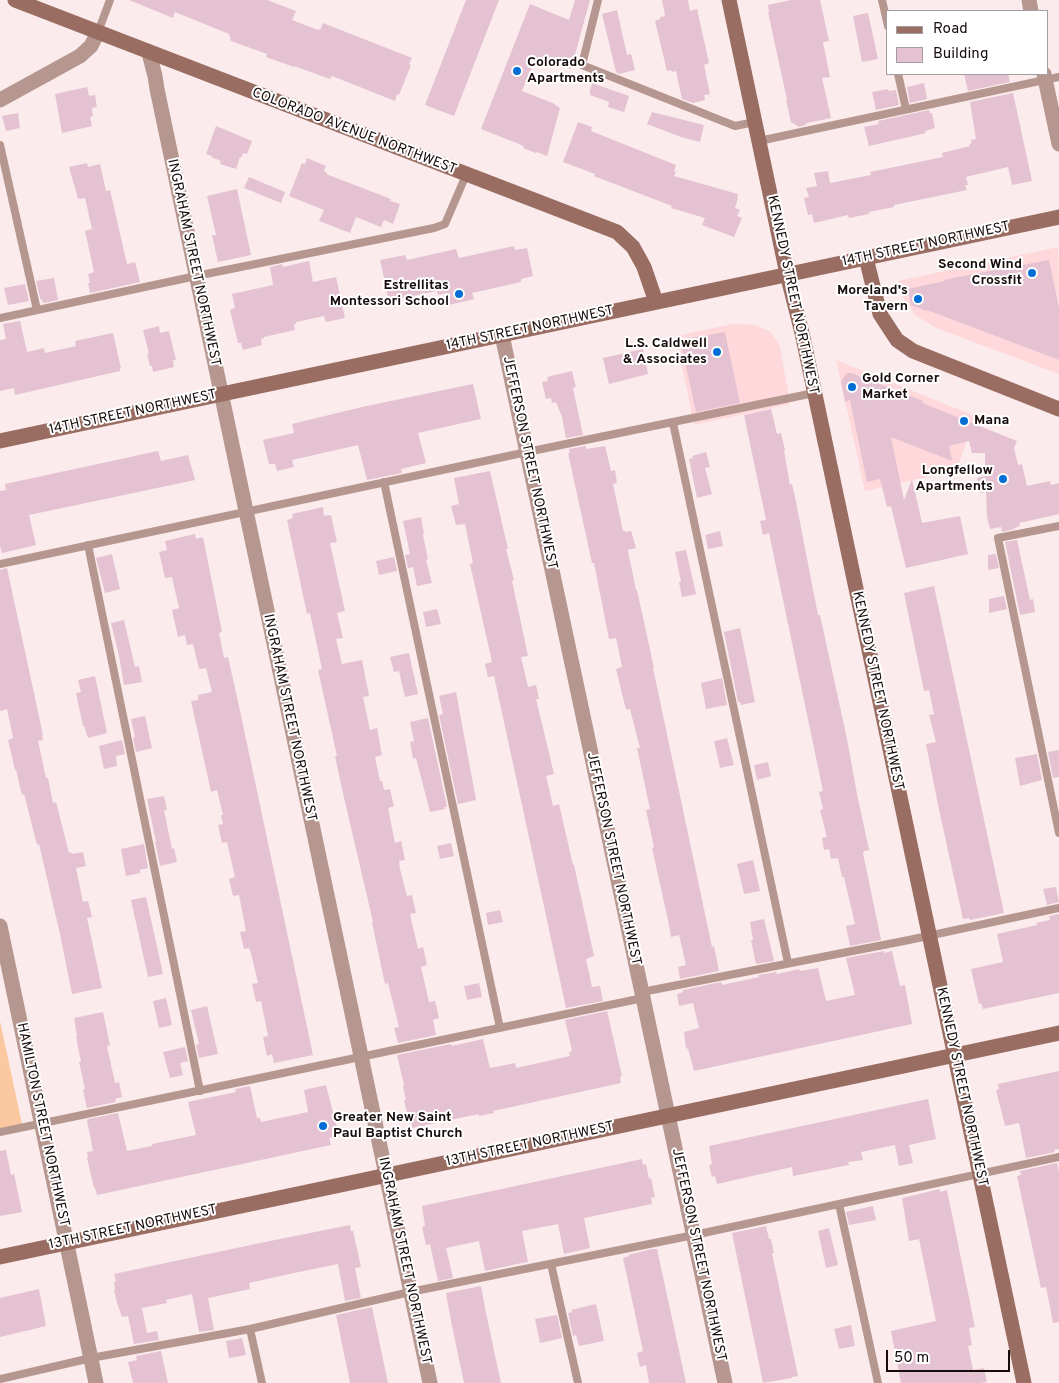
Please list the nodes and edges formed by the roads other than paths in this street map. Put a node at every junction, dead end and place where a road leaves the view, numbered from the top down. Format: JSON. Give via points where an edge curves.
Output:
{"nodes":[{"id":1,"x":15,"y":0,"type":"edge"},
{"id":2,"x":110,"y":0,"type":"edge"},
{"id":3,"x":598,"y":0,"type":"edge"},
{"id":4,"x":729,"y":0,"type":"edge"},
{"id":5,"x":882,"y":0,"type":"edge"},
{"id":6,"x":886,"y":17,"type":"edge"},
{"id":7,"x":98,"y":32,"type":"junction"},
{"id":8,"x":149,"y":52,"type":"junction"},
{"id":9,"x":898,"y":75,"type":"edge"},
{"id":10,"x":1050,"y":77,"type":"edge"},
{"id":11,"x":0,"y":100,"type":"edge"},
{"id":12,"x":906,"y":110,"type":"junction"},
{"id":13,"x":755,"y":122,"type":"junction"},
{"id":14,"x":759,"y":141,"type":"junction"},
{"id":15,"x":1059,"y":144,"type":"edge"},
{"id":16,"x":0,"y":145,"type":"edge"},
{"id":17,"x":466,"y":175,"type":"junction"},
{"id":18,"x":1059,"y":217,"type":"edge"},
{"id":19,"x":866,"y":258,"type":"junction"},
{"id":20,"x":788,"y":274,"type":"junction"},
{"id":21,"x":196,"y":276,"type":"junction"},
{"id":22,"x":656,"y":302,"type":"junction"},
{"id":23,"x":37,"y":310,"type":"junction"},
{"id":24,"x":0,"y":318,"type":"edge"},
{"id":25,"x":502,"y":335,"type":"junction"},
{"id":26,"x":814,"y":393,"type":"junction"},
{"id":27,"x":221,"y":395,"type":"junction"},
{"id":28,"x":1059,"y":408,"type":"edge"},
{"id":29,"x":673,"y":422,"type":"junction"},
{"id":30,"x":0,"y":442,"type":"edge"},
{"id":31,"x":527,"y":452,"type":"junction"},
{"id":32,"x":384,"y":482,"type":"junction"},
{"id":33,"x":246,"y":512,"type":"junction"},
{"id":34,"x":1059,"y":526,"type":"edge"},
{"id":35,"x":88,"y":545,"type":"junction"},
{"id":36,"x":0,"y":564,"type":"edge"},
{"id":37,"x":1059,"y":833,"type":"edge"},
{"id":38,"x":1059,"y":908,"type":"edge"},
{"id":39,"x":0,"y":926,"type":"edge"},
{"id":40,"x":929,"y":936,"type":"junction"},
{"id":41,"x":788,"y":963,"type":"junction"},
{"id":42,"x":642,"y":995,"type":"junction"},
{"id":43,"x":500,"y":1028,"type":"junction"},
{"id":44,"x":1059,"y":1033,"type":"edge"},
{"id":45,"x":954,"y":1055,"type":"junction"},
{"id":46,"x":361,"y":1057,"type":"junction"},
{"id":47,"x":200,"y":1091,"type":"junction"},
{"id":48,"x":668,"y":1116,"type":"junction"},
{"id":49,"x":42,"y":1124,"type":"junction"},
{"id":50,"x":0,"y":1132,"type":"edge"},
{"id":51,"x":1059,"y":1157,"type":"edge"},
{"id":52,"x":980,"y":1173,"type":"junction"},
{"id":53,"x":386,"y":1175,"type":"junction"},
{"id":54,"x":839,"y":1204,"type":"junction"},
{"id":55,"x":694,"y":1235,"type":"junction"},
{"id":56,"x":66,"y":1242,"type":"junction"},
{"id":57,"x":0,"y":1257,"type":"edge"},
{"id":58,"x":551,"y":1264,"type":"junction"},
{"id":59,"x":410,"y":1292,"type":"junction"},
{"id":60,"x":250,"y":1329,"type":"junction"},
{"id":61,"x":91,"y":1358,"type":"junction"},
{"id":62,"x":0,"y":1379,"type":"edge"},
{"id":63,"x":96,"y":1383,"type":"edge"},
{"id":64,"x":262,"y":1383,"type":"edge"},
{"id":65,"x":430,"y":1383,"type":"edge"},
{"id":66,"x":578,"y":1383,"type":"edge"},
{"id":67,"x":725,"y":1383,"type":"edge"},
{"id":68,"x":878,"y":1383,"type":"edge"},
{"id":69,"x":1024,"y":1383,"type":"edge"}],
"edges":[{"from":1,"to":7,"type":"street","name":"COLORADO AVENUE NORTHWEST"},
{"from":2,"to":7,"type":"lane"},
{"from":3,"to":13,"type":"lane","via":[[582,65],[734,126]]},
{"from":4,"to":13,"type":"street","name":"KENNEDY STREET NORTHWEST"},
{"from":5,"to":6,"type":"lane"},
{"from":7,"to":8,"type":"street","name":"COLORADO AVENUE NORTHWEST"},
{"from":7,"to":11,"type":"street","via":[[91,46],[80,56]]},
{"from":8,"to":17,"type":"street","name":"COLORADO AVENUE NORTHWEST"},
{"from":8,"to":21,"type":"street","name":"INGRAHAM STREET NORTHWEST"},
{"from":9,"to":12,"type":"lane"},
{"from":10,"to":12,"type":"lane"},
{"from":10,"to":15,"type":"street"},
{"from":12,"to":14,"type":"lane"},
{"from":13,"to":14,"type":"street","name":"KENNEDY STREET NORTHWEST"},
{"from":14,"to":20,"type":"street","name":"KENNEDY STREET NORTHWEST"},
{"from":16,"to":23,"type":"lane"},
{"from":17,"to":21,"type":"lane","via":[[445,224]]},
{"from":17,"to":22,"type":"street","name":"COLORADO AVENUE NORTHWEST","via":[[617,232],[633,247]]},
{"from":18,"to":19,"type":"street","name":"14TH STREET NORTHWEST"},
{"from":19,"to":20,"type":"street","name":"14TH STREET NORTHWEST"},
{"from":19,"to":28,"type":"street","via":[[880,314],[897,340],[913,352]]},
{"from":20,"to":22,"type":"street","name":"14TH STREET NORTHWEST"},
{"from":20,"to":26,"type":"street","name":"KENNEDY STREET NORTHWEST"},
{"from":21,"to":23,"type":"lane"},
{"from":21,"to":27,"type":"street","name":"INGRAHAM STREET NORTHWEST"},
{"from":22,"to":25,"type":"street","name":"14TH STREET NORTHWEST"},
{"from":23,"to":24,"type":"lane"},
{"from":25,"to":27,"type":"street","name":"14TH STREET NORTHWEST"},
{"from":25,"to":31,"type":"street","name":"JEFFERSON STREET NORTHWEST"},
{"from":26,"to":29,"type":"lane"},
{"from":26,"to":40,"type":"street","name":"KENNEDY STREET NORTHWEST"},
{"from":27,"to":30,"type":"street","name":"14TH STREET NORTHWEST"},
{"from":27,"to":33,"type":"street","name":"INGRAHAM STREET NORTHWEST"},
{"from":29,"to":31,"type":"lane"},
{"from":29,"to":41,"type":"lane"},
{"from":31,"to":32,"type":"lane"},
{"from":31,"to":42,"type":"street","name":"JEFFERSON STREET NORTHWEST"},
{"from":32,"to":33,"type":"lane"},
{"from":32,"to":43,"type":"lane"},
{"from":33,"to":35,"type":"lane"},
{"from":33,"to":46,"type":"street","name":"INGRAHAM STREET NORTHWEST"},
{"from":34,"to":37,"type":"lane","via":[[998,538]]},
{"from":35,"to":36,"type":"lane"},
{"from":35,"to":47,"type":"lane"},
{"from":38,"to":40,"type":"lane"},
{"from":39,"to":49,"type":"street","name":"HAMILTON STREET NORTHWEST"},
{"from":40,"to":41,"type":"lane"},
{"from":40,"to":45,"type":"street","name":"KENNEDY STREET NORTHWEST"},
{"from":41,"to":42,"type":"lane"},
{"from":42,"to":43,"type":"lane"},
{"from":42,"to":48,"type":"street","name":"JEFFERSON STREET NORTHWEST"},
{"from":43,"to":46,"type":"lane"},
{"from":44,"to":45,"type":"street","name":"13TH STREET NORTHWEST"},
{"from":45,"to":48,"type":"street","name":"13TH STREET NORTHWEST"},
{"from":45,"to":52,"type":"street","name":"KENNEDY STREET NORTHWEST"},
{"from":46,"to":47,"type":"lane"},
{"from":46,"to":53,"type":"street","name":"INGRAHAM STREET NORTHWEST"},
{"from":47,"to":49,"type":"lane"},
{"from":48,"to":53,"type":"street","name":"13TH STREET NORTHWEST"},
{"from":48,"to":55,"type":"street","name":"JEFFERSON STREET NORTHWEST"},
{"from":49,"to":50,"type":"lane"},
{"from":49,"to":56,"type":"street","name":"HAMILTON STREET NORTHWEST"},
{"from":51,"to":52,"type":"lane"},
{"from":52,"to":54,"type":"lane"},
{"from":52,"to":69,"type":"street","name":"KENNEDY STREET NORTHWEST"},
{"from":53,"to":56,"type":"street","name":"13TH STREET NORTHWEST"},
{"from":53,"to":59,"type":"street","name":"INGRAHAM STREET NORTHWEST"},
{"from":54,"to":55,"type":"lane"},
{"from":54,"to":68,"type":"lane"},
{"from":55,"to":58,"type":"lane"},
{"from":55,"to":67,"type":"street","name":"JEFFERSON STREET NORTHWEST"},
{"from":56,"to":57,"type":"street","name":"13TH STREET NORTHWEST"},
{"from":56,"to":61,"type":"street","name":"HAMILTON STREET NORTHWEST"},
{"from":58,"to":59,"type":"lane"},
{"from":58,"to":66,"type":"lane"},
{"from":59,"to":60,"type":"lane"},
{"from":59,"to":65,"type":"street","name":"INGRAHAM STREET NORTHWEST"},
{"from":60,"to":61,"type":"lane"},
{"from":60,"to":64,"type":"lane"},
{"from":61,"to":62,"type":"lane"},
{"from":61,"to":63,"type":"street","name":"HAMILTON STREET NORTHWEST"}]}
